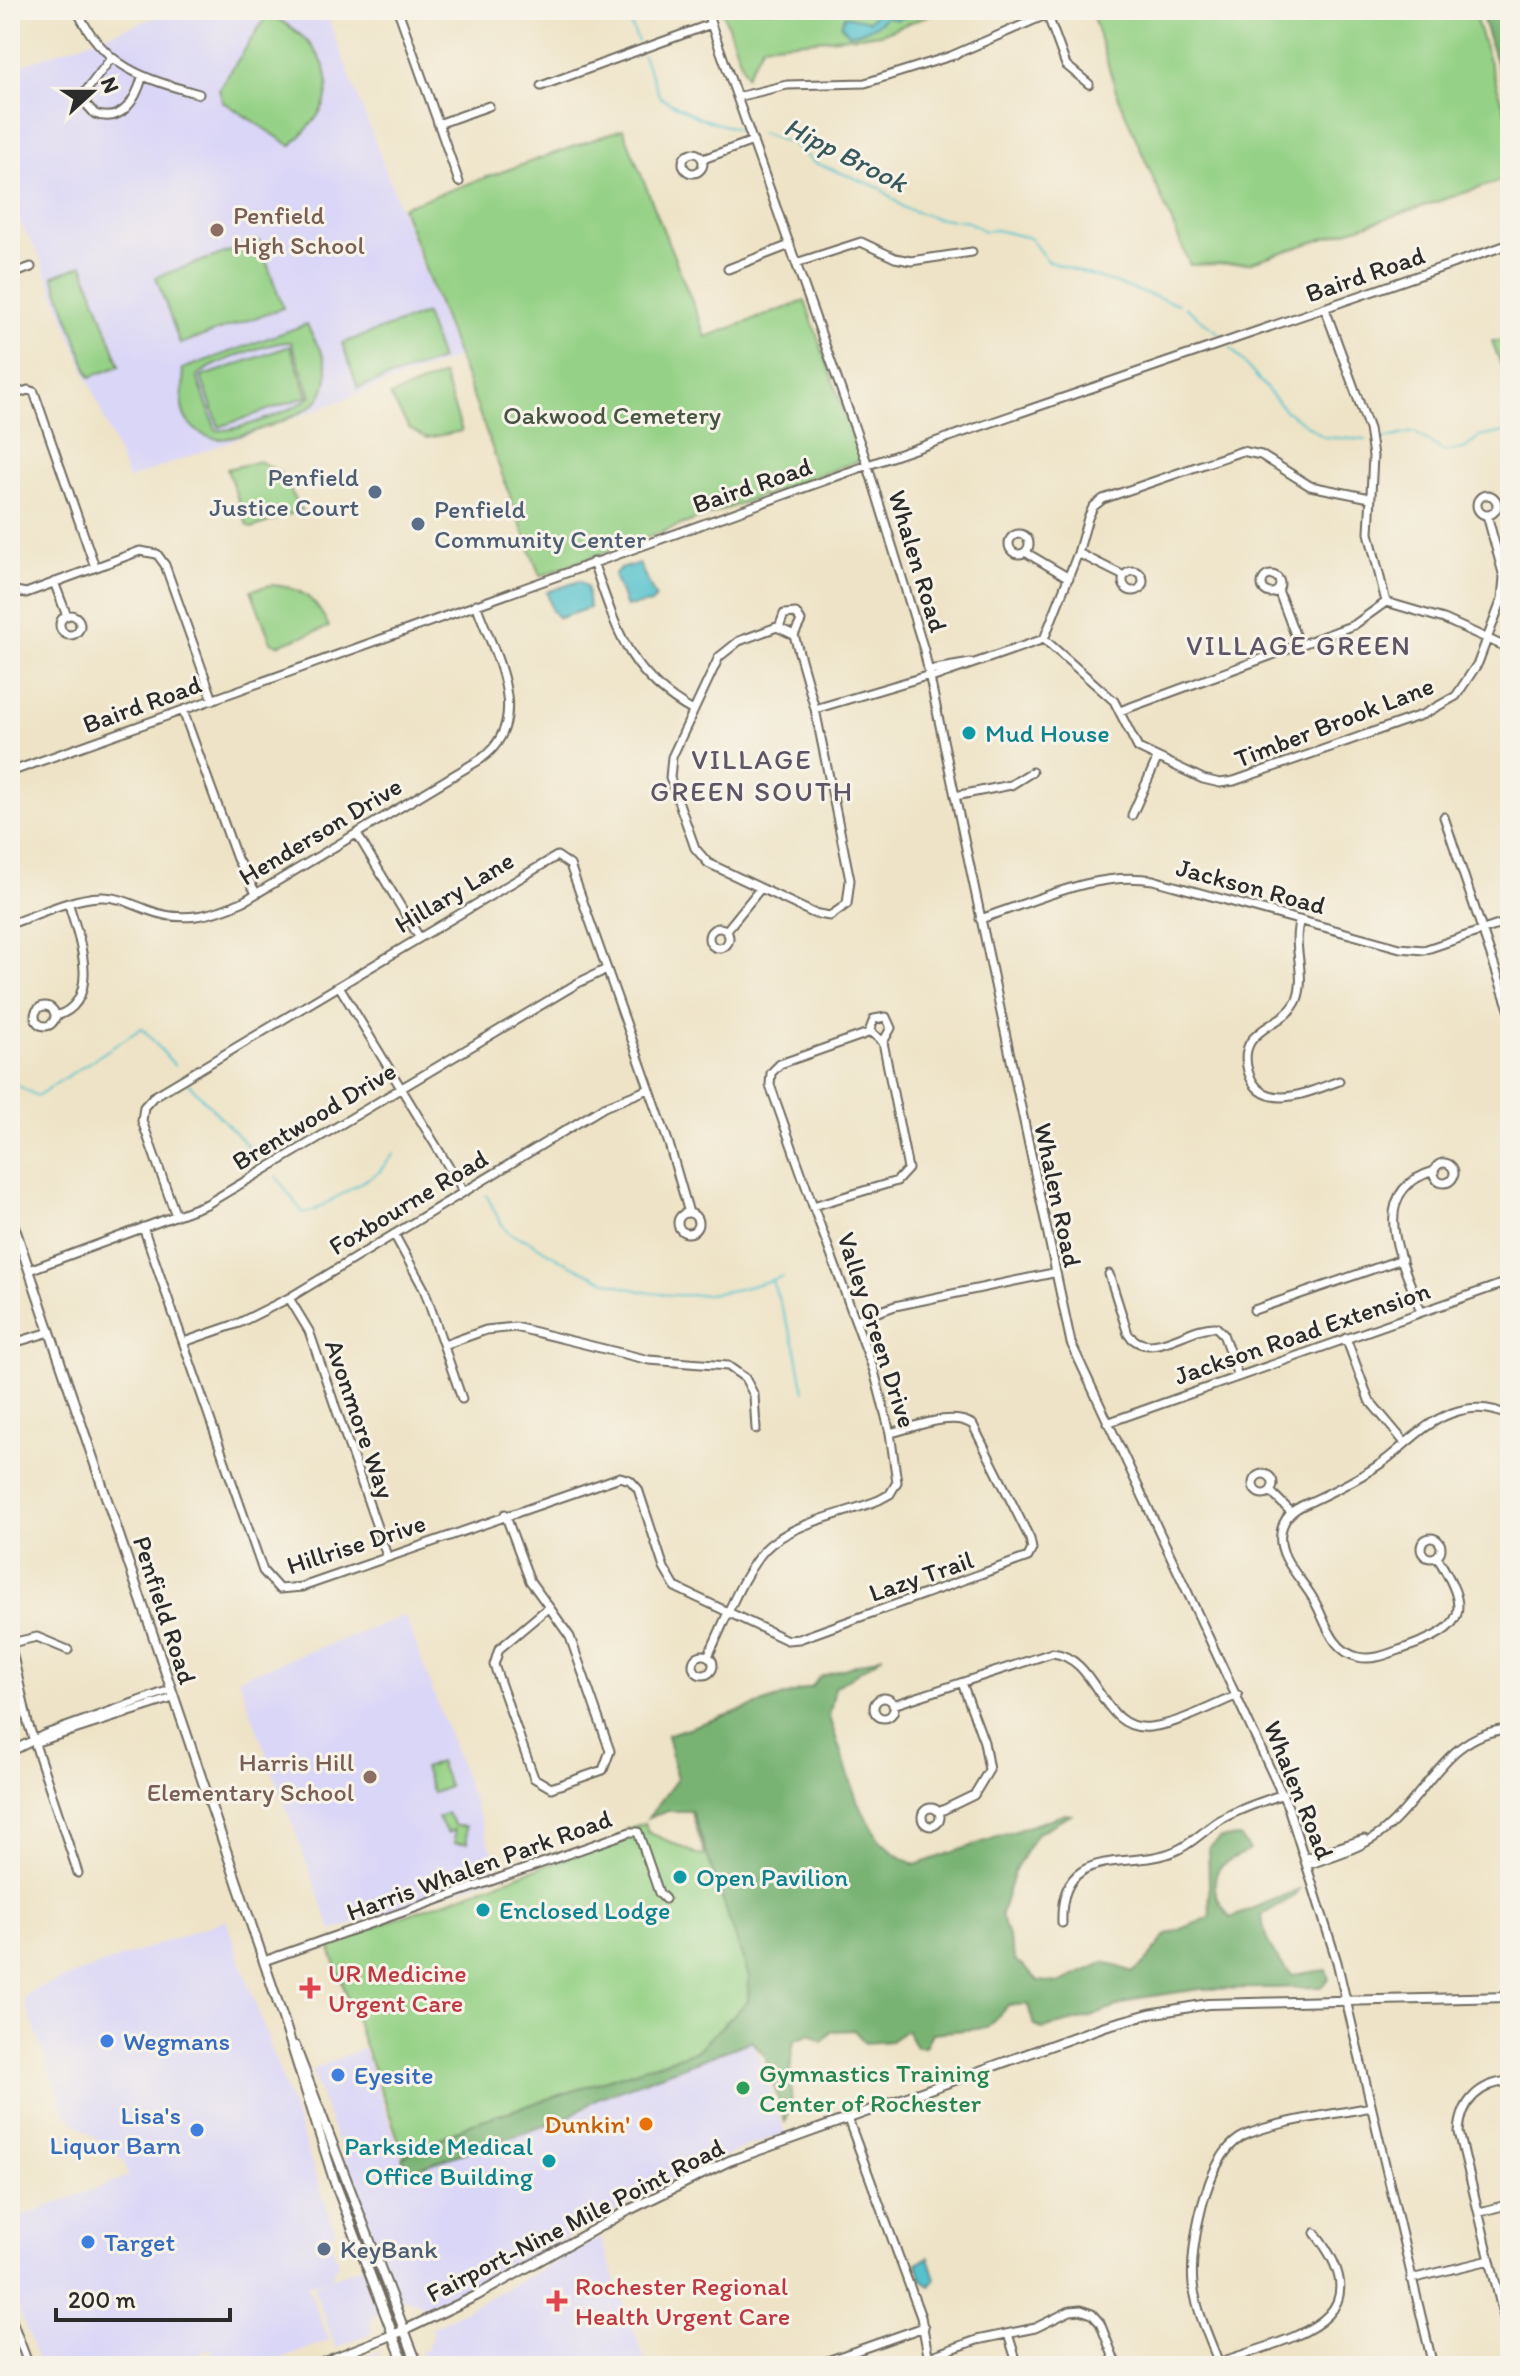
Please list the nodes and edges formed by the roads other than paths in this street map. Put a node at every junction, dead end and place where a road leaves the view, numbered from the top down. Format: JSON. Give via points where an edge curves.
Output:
{"nodes":[{"id":1,"x":13,"y":10,"type":"edge"},
{"id":2,"x":77,"y":10,"type":"edge"},
{"id":3,"x":398,"y":10,"type":"edge"},
{"id":4,"x":706,"y":10,"type":"edge"},
{"id":5,"x":1057,"y":10,"type":"edge"},
{"id":6,"x":1048,"y":16,"type":"junction"},
{"id":7,"x":10,"y":23,"type":"edge"},
{"id":8,"x":711,"y":24,"type":"junction"},
{"id":9,"x":112,"y":57,"type":"junction"},
{"id":10,"x":142,"y":78,"type":"junction"},
{"id":11,"x":1089,"y":84,"type":"dead end"},
{"id":12,"x":541,"y":86,"type":"dead end"},
{"id":13,"x":199,"y":94,"type":"dead end"},
{"id":14,"x":737,"y":97,"type":"junction"},
{"id":15,"x":489,"y":106,"type":"dead end"},
{"id":16,"x":438,"y":124,"type":"junction"},
{"id":17,"x":753,"y":141,"type":"junction"},
{"id":18,"x":703,"y":159,"type":"dead end"},
{"id":19,"x":459,"y":182,"type":"dead end"},
{"id":20,"x":1510,"y":244,"type":"edge"},
{"id":21,"x":790,"y":245,"type":"junction"},
{"id":22,"x":972,"y":252,"type":"dead end"},
{"id":23,"x":796,"y":263,"type":"junction"},
{"id":24,"x":31,"y":267,"type":"dead end"},
{"id":25,"x":728,"y":269,"type":"dead end"},
{"id":26,"x":10,"y":275,"type":"edge"},
{"id":27,"x":1325,"y":309,"type":"junction"},
{"id":28,"x":10,"y":396,"type":"edge"},
{"id":29,"x":868,"y":465,"type":"junction"},
{"id":30,"x":1370,"y":498,"type":"junction"},
{"id":31,"x":1487,"y":515,"type":"dead end"},
{"id":32,"x":1025,"y":552,"type":"dead end"},
{"id":33,"x":1078,"y":553,"type":"junction"},
{"id":34,"x":593,"y":562,"type":"junction"},
{"id":35,"x":95,"y":567,"type":"junction"},
{"id":36,"x":1124,"y":576,"type":"dead end"},
{"id":37,"x":1069,"y":578,"type":"junction"},
{"id":38,"x":54,"y":582,"type":"junction"},
{"id":39,"x":10,"y":590,"type":"edge"},
{"id":40,"x":1278,"y":590,"type":"dead end"},
{"id":41,"x":1386,"y":602,"type":"junction"},
{"id":42,"x":476,"y":604,"type":"junction"},
{"id":43,"x":67,"y":616,"type":"dead end"},
{"id":44,"x":779,"y":628,"type":"junction"},
{"id":45,"x":794,"y":635,"type":"junction"},
{"id":46,"x":1044,"y":639,"type":"junction"},
{"id":47,"x":1490,"y":639,"type":"junction"},
{"id":48,"x":1299,"y":645,"type":"junction"},
{"id":49,"x":1510,"y":649,"type":"edge"},
{"id":50,"x":930,"y":674,"type":"junction"},
{"id":51,"x":213,"y":700,"type":"junction"},
{"id":52,"x":815,"y":709,"type":"junction"},
{"id":53,"x":183,"y":711,"type":"junction"},
{"id":54,"x":693,"y":711,"type":"junction"},
{"id":55,"x":1120,"y":711,"type":"junction"},
{"id":56,"x":1157,"y":759,"type":"junction"},
{"id":57,"x":10,"y":772,"type":"edge"},
{"id":58,"x":1032,"y":772,"type":"dead end"},
{"id":59,"x":955,"y":796,"type":"junction"},
{"id":60,"x":1132,"y":815,"type":"dead end"},
{"id":61,"x":1444,"y":817,"type":"dead end"},
{"id":62,"x":357,"y":834,"type":"junction"},
{"id":63,"x":760,"y":889,"type":"junction"},
{"id":64,"x":256,"y":893,"type":"junction"},
{"id":65,"x":69,"y":905,"type":"junction"},
{"id":66,"x":980,"y":919,"type":"junction"},
{"id":67,"x":1300,"y":920,"type":"junction"},
{"id":68,"x":1510,"y":921,"type":"edge"},
{"id":69,"x":10,"y":924,"type":"edge"},
{"id":70,"x":1483,"y":930,"type":"junction"},
{"id":71,"x":726,"y":931,"type":"dead end"},
{"id":72,"x":419,"y":937,"type":"junction"},
{"id":73,"x":607,"y":969,"type":"junction"},
{"id":74,"x":339,"y":986,"type":"junction"},
{"id":75,"x":1510,"y":1012,"type":"edge"},
{"id":76,"x":56,"y":1016,"type":"dead end"},
{"id":77,"x":869,"y":1032,"type":"junction"},
{"id":78,"x":883,"y":1042,"type":"junction"},
{"id":79,"x":1339,"y":1081,"type":"dead end"},
{"id":80,"x":402,"y":1087,"type":"junction"},
{"id":81,"x":649,"y":1089,"type":"junction"},
{"id":82,"x":1434,"y":1171,"type":"dead end"},
{"id":83,"x":464,"y":1192,"type":"junction"},
{"id":84,"x":813,"y":1206,"type":"junction"},
{"id":85,"x":689,"y":1213,"type":"dead end"},
{"id":86,"x":10,"y":1214,"type":"edge"},
{"id":87,"x":176,"y":1216,"type":"junction"},
{"id":88,"x":143,"y":1227,"type":"junction"},
{"id":89,"x":394,"y":1234,"type":"junction"},
{"id":90,"x":1402,"y":1259,"type":"junction"},
{"id":91,"x":29,"y":1270,"type":"junction"},
{"id":92,"x":1053,"y":1273,"type":"junction"},
{"id":93,"x":1109,"y":1274,"type":"dead end"},
{"id":94,"x":1510,"y":1281,"type":"edge"},
{"id":95,"x":289,"y":1298,"type":"junction"},
{"id":96,"x":1254,"y":1310,"type":"dead end"},
{"id":97,"x":1421,"y":1312,"type":"junction"},
{"id":98,"x":858,"y":1319,"type":"junction"},
{"id":99,"x":50,"y":1332,"type":"junction"},
{"id":100,"x":1346,"y":1338,"type":"junction"},
{"id":101,"x":184,"y":1342,"type":"junction"},
{"id":102,"x":10,"y":1344,"type":"edge"},
{"id":103,"x":444,"y":1345,"type":"junction"},
{"id":104,"x":1238,"y":1376,"type":"junction"},
{"id":105,"x":462,"y":1399,"type":"dead end"},
{"id":106,"x":1510,"y":1417,"type":"edge"},
{"id":107,"x":1107,"y":1423,"type":"junction"},
{"id":108,"x":756,"y":1429,"type":"dead end"},
{"id":109,"x":890,"y":1433,"type":"junction"},
{"id":110,"x":1405,"y":1443,"type":"junction"},
{"id":111,"x":1270,"y":1491,"type":"dead end"},
{"id":112,"x":1291,"y":1512,"type":"junction"},
{"id":113,"x":505,"y":1514,"type":"junction"},
{"id":114,"x":650,"y":1525,"type":"joint"},
{"id":115,"x":387,"y":1556,"type":"junction"},
{"id":116,"x":1437,"y":1557,"type":"dead end"},
{"id":117,"x":549,"y":1607,"type":"junction"},
{"id":118,"x":729,"y":1614,"type":"junction"},
{"id":119,"x":10,"y":1643,"type":"edge"},
{"id":120,"x":68,"y":1650,"type":"dead end"},
{"id":121,"x":708,"y":1656,"type":"dead end"},
{"id":122,"x":962,"y":1683,"type":"junction"},
{"id":123,"x":172,"y":1694,"type":"junction"},
{"id":124,"x":1238,"y":1695,"type":"junction"},
{"id":125,"x":893,"y":1705,"type":"dead end"},
{"id":126,"x":1510,"y":1729,"type":"edge"},
{"id":127,"x":35,"y":1742,"type":"junction"},
{"id":128,"x":10,"y":1752,"type":"edge"},
{"id":129,"x":1283,"y":1794,"type":"junction"},
{"id":130,"x":939,"y":1812,"type":"dead end"},
{"id":131,"x":1307,"y":1861,"type":"junction"},
{"id":132,"x":78,"y":1873,"type":"dead end"},
{"id":133,"x":665,"y":1899,"type":"dead end"},
{"id":134,"x":1062,"y":1923,"type":"dead end"},
{"id":135,"x":264,"y":1961,"type":"junction"},
{"id":136,"x":1510,"y":1997,"type":"edge"},
{"id":137,"x":1346,"y":2000,"type":"junction"},
{"id":138,"x":283,"y":2018,"type":"junction"},
{"id":139,"x":1510,"y":2081,"type":"edge"},
{"id":140,"x":1371,"y":2107,"type":"junction"},
{"id":141,"x":848,"y":2119,"type":"junction"},
{"id":142,"x":1510,"y":2204,"type":"edge"},
{"id":143,"x":1480,"y":2212,"type":"junction"},
{"id":144,"x":1315,"y":2233,"type":"dead end"},
{"id":145,"x":1490,"y":2260,"type":"junction"},
{"id":146,"x":1411,"y":2279,"type":"junction"},
{"id":147,"x":10,"y":2315,"type":"edge"},
{"id":148,"x":924,"y":2327,"type":"junction"},
{"id":149,"x":405,"y":2330,"type":"junction"},
{"id":150,"x":394,"y":2334,"type":"junction"},
{"id":151,"x":1008,"y":2334,"type":"junction"},
{"id":152,"x":1510,"y":2343,"type":"edge"},
{"id":153,"x":929,"y":2357,"type":"junction"},
{"id":154,"x":1219,"y":2364,"type":"edge"},
{"id":155,"x":29,"y":2366,"type":"edge"},
{"id":156,"x":314,"y":2366,"type":"edge"},
{"id":157,"x":405,"y":2366,"type":"edge"},
{"id":158,"x":418,"y":2366,"type":"edge"},
{"id":159,"x":813,"y":2366,"type":"edge"},
{"id":160,"x":930,"y":2366,"type":"edge"},
{"id":161,"x":1018,"y":2366,"type":"edge"},
{"id":162,"x":1117,"y":2366,"type":"edge"},
{"id":163,"x":1433,"y":2366,"type":"edge"}],
"edges":[{"from":1,"to":7,"type":"street"},
{"from":2,"to":9,"type":"street","via":[[86,29]]},
{"from":3,"to":16,"type":"street"},
{"from":4,"to":8,"type":"street","name":"Whalen Road"},
{"from":5,"to":6,"type":"street"},
{"from":6,"to":11,"type":"street","via":[[1066,65]]},
{"from":6,"to":14,"type":"street","via":[[951,56],[865,83],[787,85]]},
{"from":8,"to":12,"type":"street"},
{"from":8,"to":14,"type":"street","name":"Whalen Road"},
{"from":9,"to":10,"type":"street"},
{"from":9,"to":10,"type":"street","via":[[86,91],[86,104],[95,114],[109,116],[126,108]]},
{"from":10,"to":13,"type":"street"},
{"from":14,"to":17,"type":"street","name":"Whalen Road"},
{"from":15,"to":16,"type":"street"},
{"from":16,"to":19,"type":"street"},
{"from":17,"to":18,"type":"street"},
{"from":17,"to":21,"type":"street","name":"Whalen Road"},
{"from":20,"to":27,"type":"street","name":"Baird Road"},
{"from":21,"to":23,"type":"street","name":"Whalen Road"},
{"from":21,"to":25,"type":"street"},
{"from":22,"to":23,"type":"street","via":[[911,261],[861,242]]},
{"from":23,"to":29,"type":"street","name":"Whalen Road"},
{"from":24,"to":26,"type":"street"},
{"from":27,"to":29,"type":"street","name":"Baird Road"},
{"from":27,"to":30,"type":"street","via":[[1369,429]]},
{"from":28,"to":35,"type":"street","via":[[34,392]]},
{"from":29,"to":34,"type":"street","name":"Baird Road"},
{"from":29,"to":50,"type":"street","name":"Whalen Road"},
{"from":30,"to":33,"type":"street","via":[[1310,486],[1261,455],[1242,451],[1098,502]]},
{"from":30,"to":41,"type":"street","via":[[1370,545]]},
{"from":31,"to":47,"type":"street","name":"Timber Brook Lane","via":[[1504,577]]},
{"from":32,"to":37,"type":"street"},
{"from":33,"to":36,"type":"street"},
{"from":33,"to":37,"type":"street"},
{"from":34,"to":42,"type":"street","name":"Baird Road"},
{"from":34,"to":54,"type":"street","via":[[629,655],[653,683]]},
{"from":35,"to":38,"type":"street"},
{"from":35,"to":51,"type":"street","via":[[140,551],[157,554]]},
{"from":37,"to":46,"type":"street"},
{"from":38,"to":39,"type":"street","via":[[26,593]]},
{"from":38,"to":43,"type":"street"},
{"from":40,"to":48,"type":"street"},
{"from":41,"to":47,"type":"street"},
{"from":41,"to":48,"type":"street","via":[[1354,625]]},
{"from":42,"to":51,"type":"street","name":"Baird Road"},
{"from":42,"to":62,"type":"street","name":"Henderson Drive","via":[[509,700],[501,738],[481,759]]},
{"from":44,"to":45,"type":"street"},
{"from":44,"to":45,"type":"street","via":[[784,614],[796,613],[801,625]]},
{"from":44,"to":54,"type":"street","via":[[724,650]]},
{"from":45,"to":52,"type":"street"},
{"from":46,"to":50,"type":"street"},
{"from":46,"to":55,"type":"street","name":"Timber Brook Lane","via":[[1108,694]]},
{"from":47,"to":49,"type":"street"},
{"from":47,"to":56,"type":"street","name":"Timber Brook Lane","via":[[1456,696],[1424,714],[1227,783]]},
{"from":48,"to":55,"type":"street"},
{"from":50,"to":52,"type":"street"},
{"from":50,"to":59,"type":"street","name":"Whalen Road"},
{"from":51,"to":53,"type":"street","name":"Baird Road"},
{"from":52,"to":63,"type":"street","via":[[850,880],[849,898],[837,914],[824,916]]},
{"from":53,"to":57,"type":"street","name":"Baird Road"},
{"from":53,"to":64,"type":"street","via":[[237,859]]},
{"from":54,"to":63,"type":"street","via":[[670,770],[695,848],[716,868]]},
{"from":55,"to":56,"type":"street","name":"Timber Brook Lane","via":[[1133,743]]},
{"from":56,"to":60,"type":"street"},
{"from":58,"to":59,"type":"street","via":[[1011,785]]},
{"from":59,"to":66,"type":"street","name":"Whalen Road"},
{"from":61,"to":70,"type":"street"},
{"from":62,"to":64,"type":"street","name":"Henderson Drive"},
{"from":62,"to":72,"type":"street"},
{"from":63,"to":71,"type":"street"},
{"from":64,"to":65,"type":"street","name":"Henderson Drive","via":[[219,912],[193,917],[170,916],[107,897]]},
{"from":65,"to":69,"type":"street","name":"Henderson Drive"},
{"from":65,"to":76,"type":"street","via":[[84,981],[72,1008]]},
{"from":66,"to":67,"type":"street","name":"Jackson Road","via":[[1095,882],[1133,878]]},
{"from":66,"to":92,"type":"street","name":"Whalen Road"},
{"from":67,"to":70,"type":"street","name":"Jackson Road","via":[[1424,950]]},
{"from":67,"to":79,"type":"street","via":[[1297,1001],[1252,1039],[1246,1065],[1253,1084],[1280,1098]]},
{"from":68,"to":70,"type":"street","name":"Jackson Road"},
{"from":70,"to":75,"type":"street"},
{"from":72,"to":73,"type":"street","name":"Hillary Lane","via":[[561,856],[570,865]]},
{"from":72,"to":74,"type":"street","name":"Hillary Lane"},
{"from":73,"to":80,"type":"street","name":"Brentwood Drive"},
{"from":73,"to":81,"type":"street","name":"Hillary Lane"},
{"from":74,"to":80,"type":"street"},
{"from":74,"to":87,"type":"street","name":"Hillary Lane","via":[[147,1102],[142,1121]]},
{"from":77,"to":78,"type":"street"},
{"from":77,"to":78,"type":"street","name":"Valley Green Drive","via":[[874,1019],[886,1017],[891,1028]]},
{"from":77,"to":84,"type":"street","name":"Valley Green Drive","via":[[780,1064],[771,1073],[770,1085]]},
{"from":78,"to":84,"type":"street","name":"Valley Green Drive","via":[[908,1157],[906,1174]]},
{"from":80,"to":83,"type":"street"},
{"from":80,"to":87,"type":"street","name":"Brentwood Drive","via":[[217,1199]]},
{"from":81,"to":83,"type":"street","name":"Foxbourne Road","via":[[604,1107]]},
{"from":81,"to":85,"type":"street","name":"Hillary Lane"},
{"from":82,"to":90,"type":"street","via":[[1410,1183],[1394,1207]]},
{"from":83,"to":89,"type":"street","name":"Foxbourne Road"},
{"from":84,"to":98,"type":"street","name":"Valley Green Drive"},
{"from":86,"to":91,"type":"main road","name":"Penfield Road"},
{"from":87,"to":88,"type":"street","name":"Brentwood Drive"},
{"from":88,"to":91,"type":"street","name":"Brentwood Drive"},
{"from":88,"to":101,"type":"street","name":"Hillrise Drive"},
{"from":89,"to":95,"type":"street","name":"Foxbourne Road"},
{"from":89,"to":103,"type":"street","via":[[414,1268]]},
{"from":90,"to":96,"type":"street"},
{"from":90,"to":97,"type":"street"},
{"from":91,"to":99,"type":"main road","name":"Penfield Road"},
{"from":92,"to":98,"type":"street","via":[[895,1306]]},
{"from":92,"to":107,"type":"street","name":"Whalen Road","via":[[1075,1355]]},
{"from":93,"to":104,"type":"street","via":[[1134,1341],[1154,1345],[1216,1327]]},
{"from":94,"to":97,"type":"street","name":"Jackson Road Extension"},
{"from":95,"to":101,"type":"street","name":"Foxbourne Road"},
{"from":95,"to":115,"type":"street","name":"Avonmore Way","via":[[309,1331]]},
{"from":97,"to":100,"type":"street","name":"Jackson Road Extension"},
{"from":98,"to":109,"type":"street","name":"Valley Green Drive"},
{"from":99,"to":102,"type":"street"},
{"from":99,"to":123,"type":"main road","name":"Penfield Road"},
{"from":100,"to":104,"type":"street","name":"Jackson Road Extension"},
{"from":100,"to":110,"type":"street","via":[[1369,1400]]},
{"from":101,"to":115,"type":"street","name":"Hillrise Drive","via":[[270,1582],[279,1589],[296,1589]]},
{"from":103,"to":105,"type":"street"},
{"from":103,"to":108,"type":"street","via":[[486,1330],[515,1327],[649,1360],[728,1366],[745,1378],[754,1395]]},
{"from":104,"to":107,"type":"street","name":"Jackson Road Extension"},
{"from":106,"to":110,"type":"street","via":[[1482,1408],[1462,1410],[1429,1424]]},
{"from":107,"to":124,"type":"street","name":"Whalen Road"},
{"from":109,"to":118,"type":"street","name":"Valley Green Drive","via":[[898,1475],[895,1489],[769,1546],[753,1565]]},
{"from":109,"to":118,"type":"street","name":"Lazy Trail","via":[[951,1419],[973,1425],[1030,1539],[1028,1557],[792,1641]]},
{"from":110,"to":112,"type":"street","via":[[1360,1477]]},
{"from":111,"to":112,"type":"street"},
{"from":112,"to":116,"type":"street","via":[[1281,1533],[1282,1551],[1337,1644],[1355,1656],[1379,1657],[1450,1626],[1457,1611],[1457,1590]]},
{"from":113,"to":114,"type":"street","name":"Hillrise Drive","via":[[620,1477],[634,1483]]},
{"from":113,"to":115,"type":"street","name":"Hillrise Drive"},
{"from":113,"to":117,"type":"street","via":[[530,1581]]},
{"from":114,"to":118,"type":"street","name":"Lazy Trail","via":[[672,1583]]},
{"from":117,"to":117,"type":"street","via":[[570,1637],[610,1751],[603,1770],[551,1788],[534,1778],[494,1665],[499,1649]]},
{"from":118,"to":121,"type":"street"},
{"from":119,"to":120,"type":"street","via":[[37,1637]]},
{"from":119,"to":127,"type":"street"},
{"from":122,"to":124,"type":"street","via":[[1039,1655],[1060,1654],[1079,1665],[1121,1721],[1138,1727],[1160,1725]]},
{"from":122,"to":125,"type":"street"},
{"from":122,"to":130,"type":"street","via":[[989,1770],[974,1795]]},
{"from":123,"to":127,"type":"street"},
{"from":123,"to":135,"type":"main road","name":"Penfield Road"},
{"from":124,"to":129,"type":"street","name":"Whalen Road"},
{"from":126,"to":131,"type":"street","via":[[1479,1735],[1456,1750],[1377,1836]]},
{"from":127,"to":128,"type":"street"},
{"from":127,"to":132,"type":"street"},
{"from":129,"to":131,"type":"street","name":"Whalen Road"},
{"from":129,"to":134,"type":"street","via":[[1230,1815],[1173,1853],[1092,1866],[1068,1891]]},
{"from":131,"to":137,"type":"street","name":"Whalen Road"},
{"from":133,"to":135,"type":"street","name":"Harris Whalen Park Road","via":[[638,1832],[630,1832]]},
{"from":135,"to":138,"type":"main road","name":"Penfield Road"},
{"from":136,"to":137,"type":"main road","name":"Fairport-Nine Mile Point Road"},
{"from":137,"to":140,"type":"street","name":"Whalen Road"},
{"from":137,"to":141,"type":"main road","name":"Fairport-Nine Mile Point Road","via":[[1208,2004],[1149,2014],[1061,2040]]},
{"from":138,"to":149,"type":"main road","name":"Penfield Road"},
{"from":138,"to":150,"type":"main road","name":"Penfield Road","via":[[329,2166]]},
{"from":139,"to":143,"type":"street","via":[[1478,2091],[1460,2119]]},
{"from":140,"to":146,"type":"street","name":"Whalen Road"},
{"from":140,"to":154,"type":"street","via":[[1254,2132],[1233,2143],[1218,2161],[1193,2264],[1196,2297]]},
{"from":141,"to":148,"type":"street"},
{"from":141,"to":149,"type":"main road","name":"Fairport-Nine Mile Point Road","via":[[729,2161]]},
{"from":142,"to":143,"type":"street"},
{"from":143,"to":145,"type":"street"},
{"from":144,"to":154,"type":"street","via":[[1335,2261],[1341,2281],[1340,2300],[1329,2318]]},
{"from":145,"to":146,"type":"street"},
{"from":145,"to":152,"type":"street"},
{"from":146,"to":163,"type":"street","name":"Whalen Road"},
{"from":147,"to":155,"type":"street"},
{"from":148,"to":153,"type":"street"},
{"from":148,"to":159,"type":"street"},
{"from":149,"to":150,"type":"main road","name":"Fairport-Nine Mile Point Road"},
{"from":149,"to":158,"type":"main road","name":"Penfield Road"},
{"from":150,"to":156,"type":"main road","name":"Fairport-Nine Mile Point Road"},
{"from":150,"to":157,"type":"main road","name":"Penfield Road"},
{"from":151,"to":153,"type":"street"},
{"from":151,"to":161,"type":"street"},
{"from":151,"to":162,"type":"street","via":[[1070,2311],[1086,2311],[1100,2323]]},
{"from":153,"to":160,"type":"street"}]}
